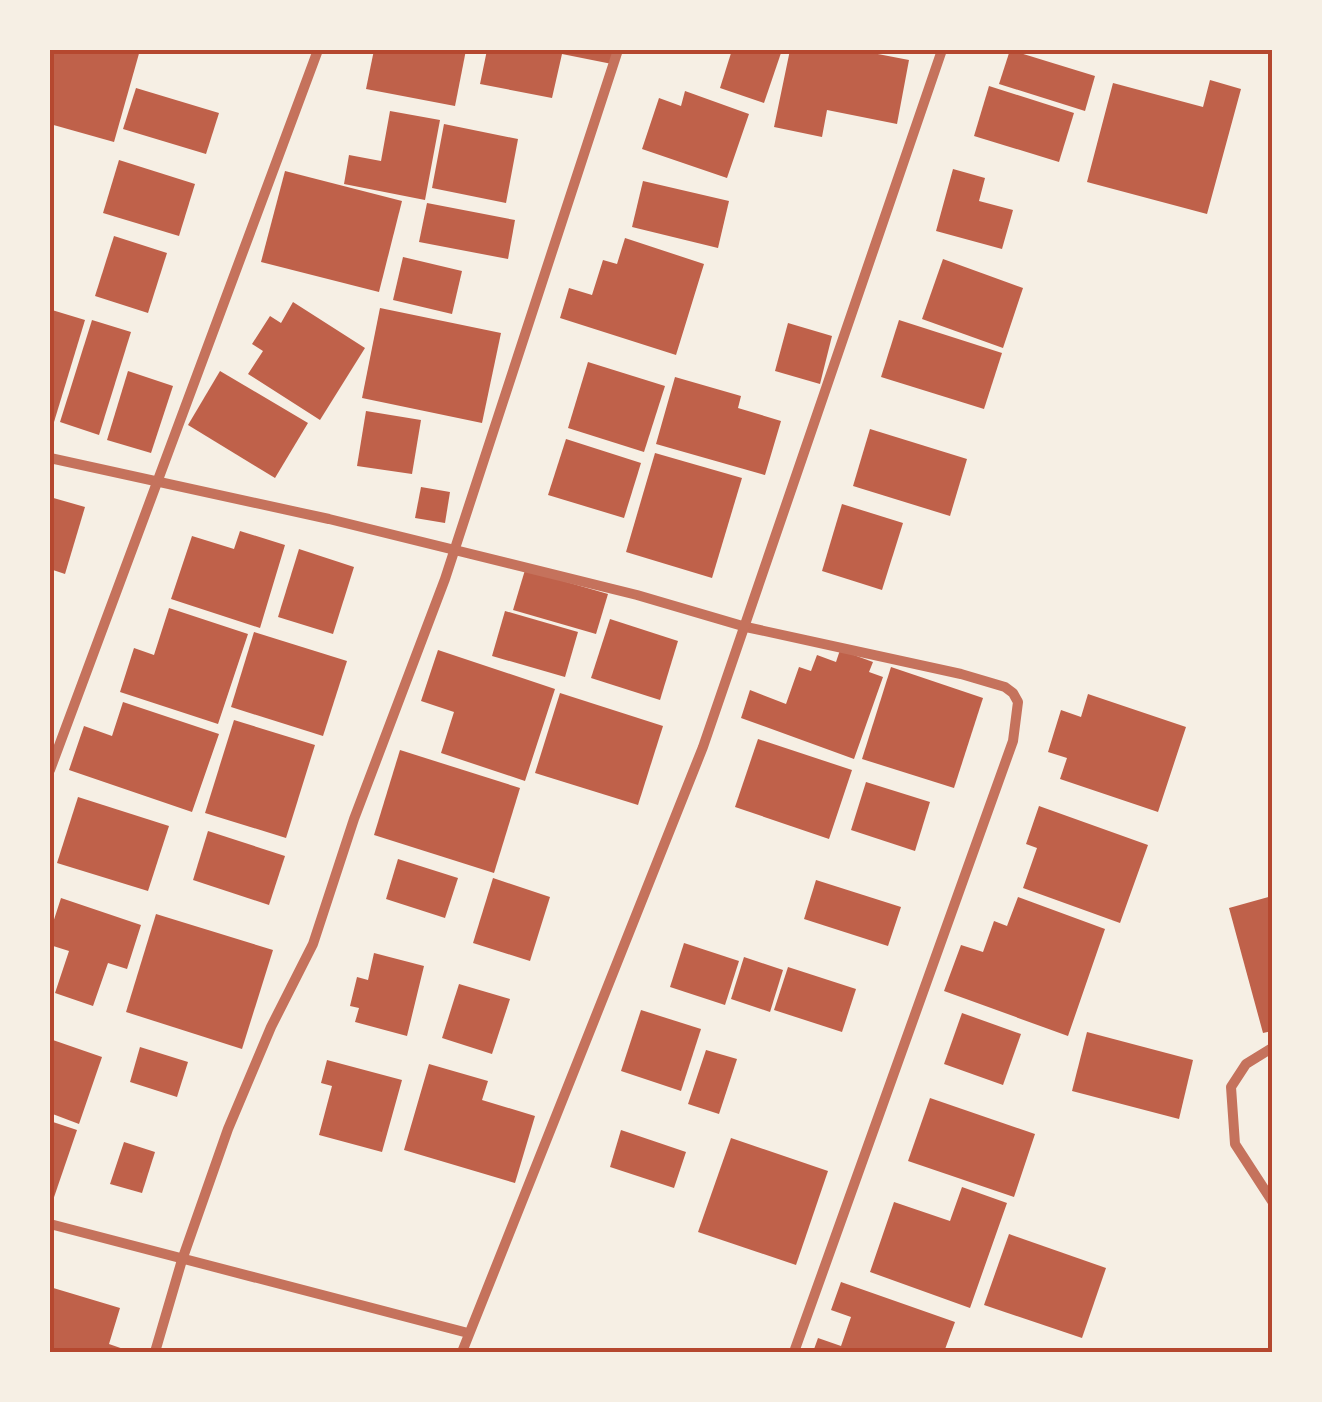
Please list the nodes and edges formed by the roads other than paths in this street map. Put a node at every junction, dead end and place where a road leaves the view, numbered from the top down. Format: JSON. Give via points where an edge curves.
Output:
{"nodes":[{"id":1,"x":318,"y":50,"type":"edge"},
{"id":2,"x":618,"y":50,"type":"edge"},
{"id":3,"x":942,"y":50,"type":"edge"},
{"id":4,"x":50,"y":458,"type":"edge"},
{"id":5,"x":157,"y":484,"type":"junction"},
{"id":6,"x":454,"y":550,"type":"junction"},
{"id":7,"x":746,"y":627,"type":"junction"},
{"id":8,"x":50,"y":770,"type":"edge"},
{"id":9,"x":1272,"y":1048,"type":"edge"},
{"id":10,"x":1272,"y":1201,"type":"edge"},
{"id":11,"x":50,"y":1224,"type":"edge"},
{"id":12,"x":182,"y":1260,"type":"junction"},
{"id":13,"x":468,"y":1333,"type":"junction"},
{"id":14,"x":156,"y":1352,"type":"edge"},
{"id":15,"x":462,"y":1352,"type":"edge"},
{"id":16,"x":794,"y":1352,"type":"edge"}],
"edges":[{"from":1,"to":5,"type":"street"},
{"from":2,"to":6,"type":"street"},
{"from":3,"to":7,"type":"street"},
{"from":4,"to":5,"type":"street"},
{"from":5,"to":6,"type":"street"},
{"from":5,"to":8,"type":"street"},
{"from":6,"to":7,"type":"street"},
{"from":6,"to":12,"type":"street","via":[[313,944],[235,1112]]},
{"from":7,"to":13,"type":"street"},
{"from":7,"to":16,"type":"street","via":[[961,674],[1005,687],[1018,702],[1012,741]]},
{"from":9,"to":10,"type":"street","via":[[1246,1064],[1231,1087],[1235,1144]]},
{"from":11,"to":12,"type":"street"},
{"from":12,"to":13,"type":"street"},
{"from":12,"to":14,"type":"street"},
{"from":13,"to":15,"type":"street"}]}
